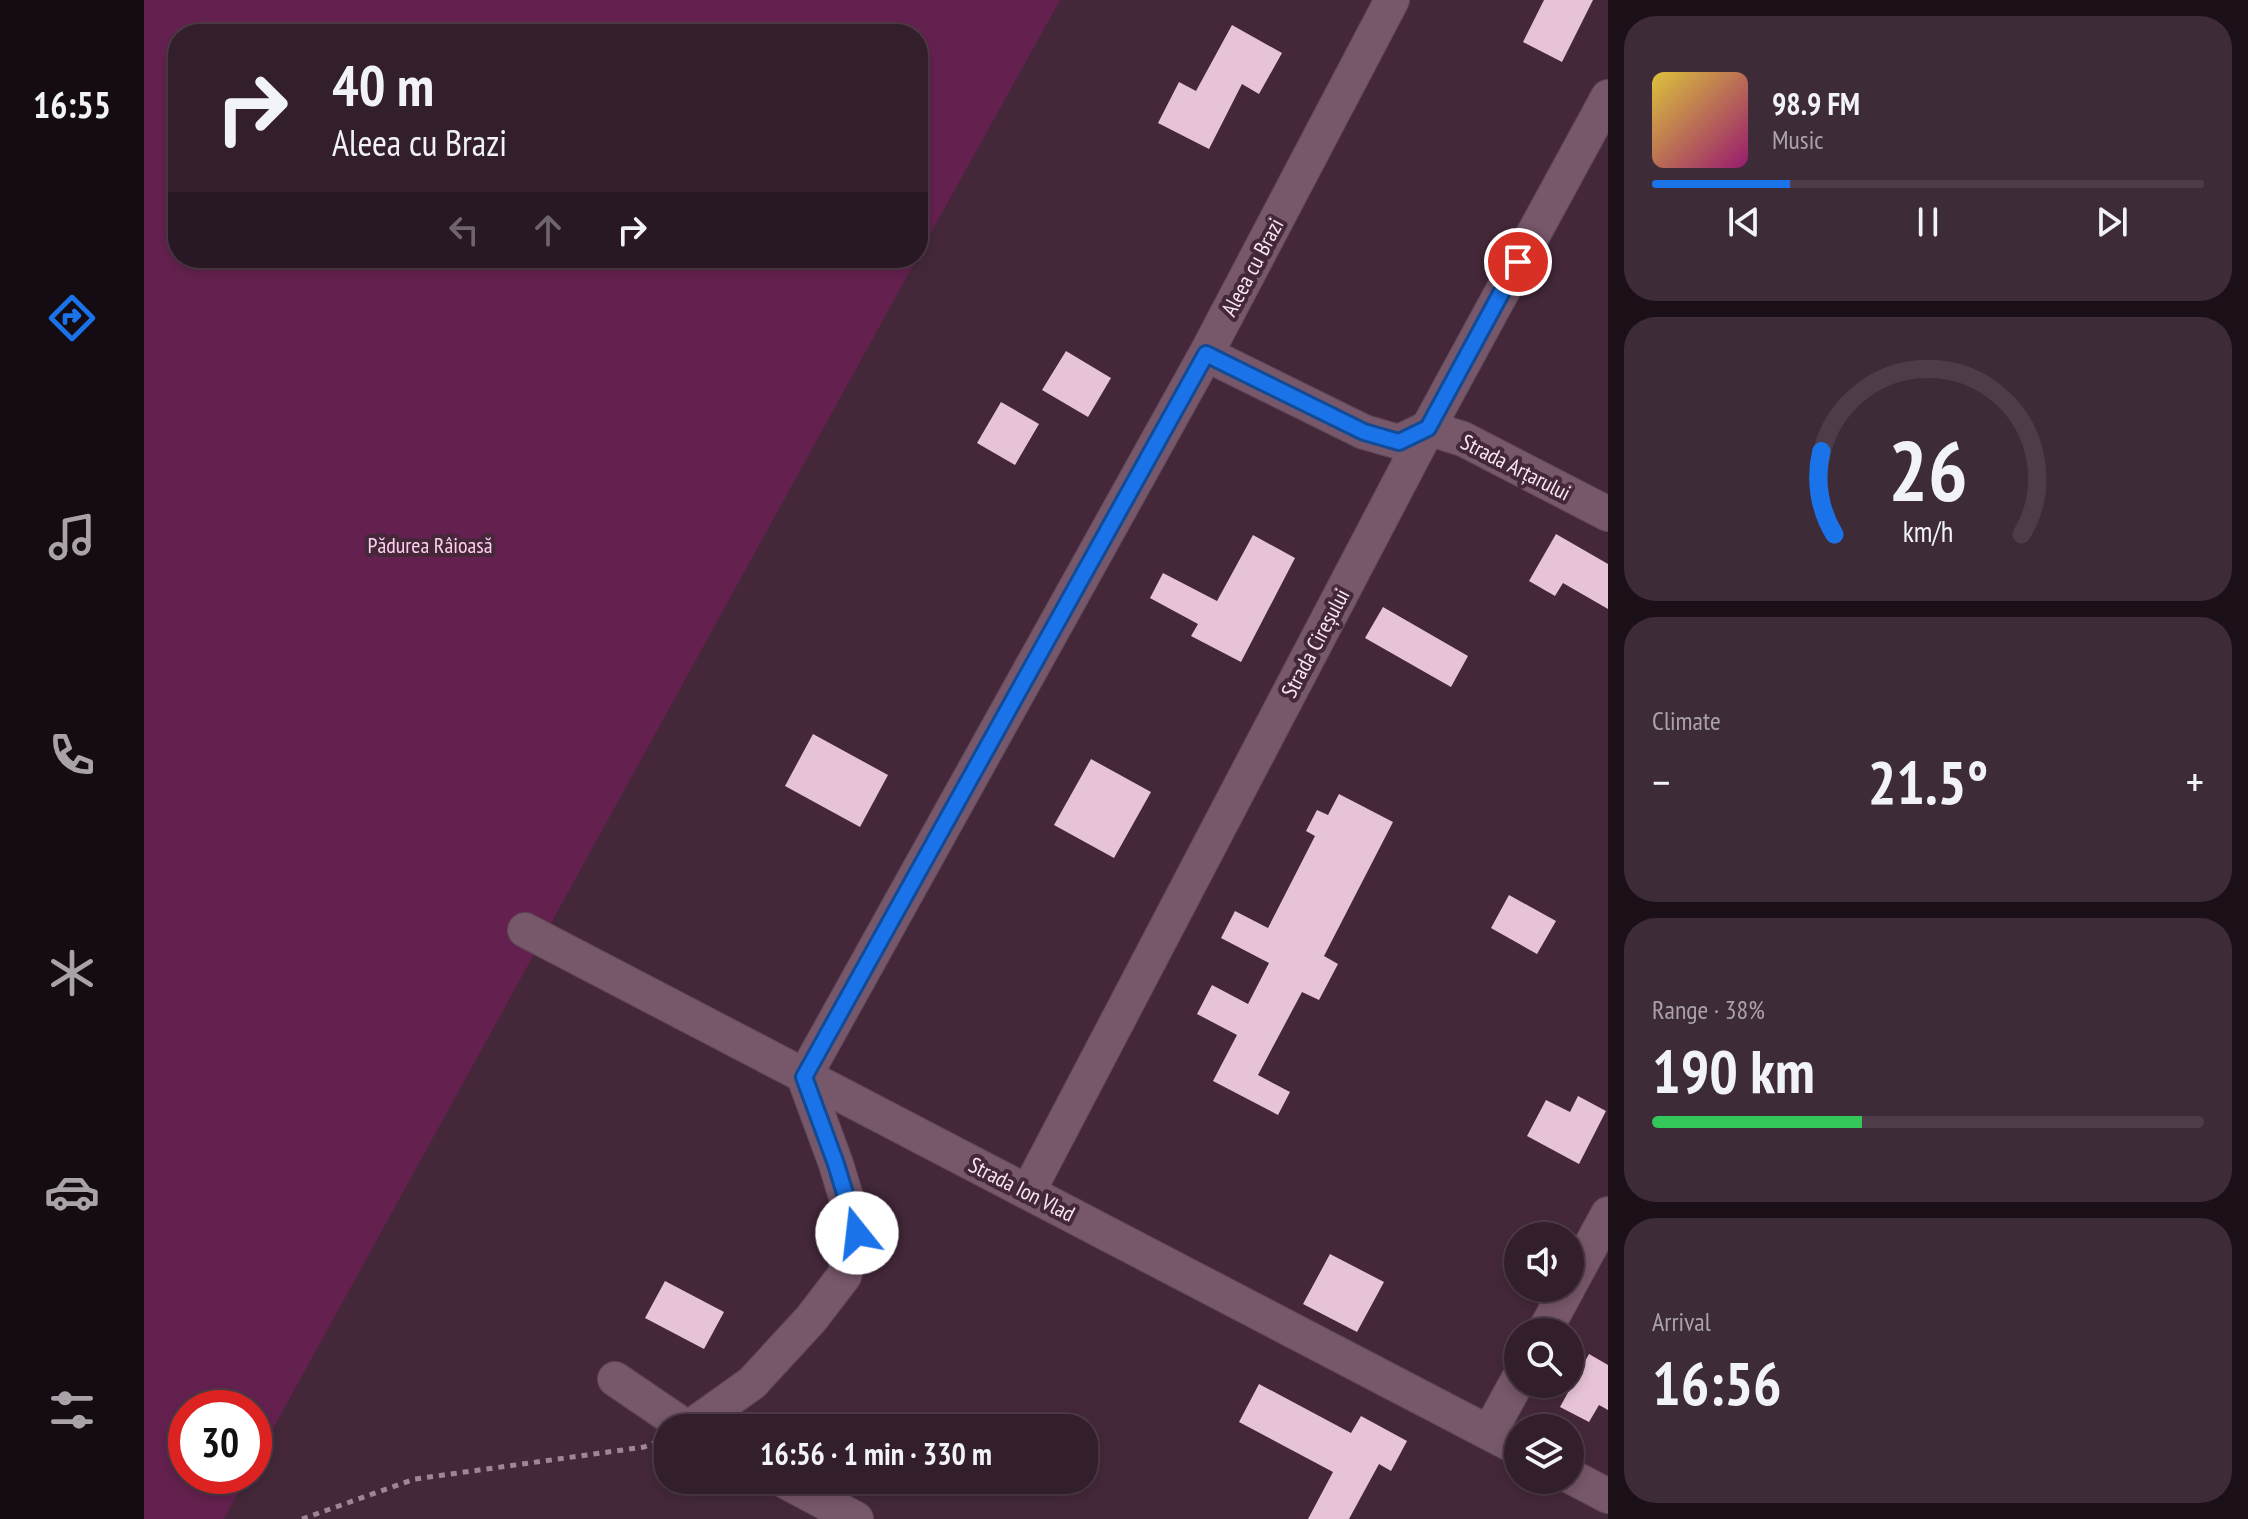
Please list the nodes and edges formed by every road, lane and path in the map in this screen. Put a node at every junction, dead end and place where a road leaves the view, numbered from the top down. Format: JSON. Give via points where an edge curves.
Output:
{"nodes":[{"id":1,"x":1392,"y":0,"type":"edge"},
{"id":2,"x":1608,"y":97,"type":"edge"},
{"id":3,"x":1206,"y":354,"type":"junction"},
{"id":4,"x":1428,"y":428,"type":"junction"},
{"id":5,"x":1608,"y":514,"type":"edge"},
{"id":6,"x":525,"y":930,"type":"dead end"},
{"id":7,"x":804,"y":1077,"type":"junction"},
{"id":8,"x":1028,"y":1192,"type":"junction"},
{"id":9,"x":1608,"y":1214,"type":"edge"},
{"id":10,"x":1584,"y":1258,"type":"edge"},
{"id":11,"x":615,"y":1379,"type":"dead end"},
{"id":12,"x":667,"y":1414,"type":"edge"},
{"id":13,"x":708,"y":1414,"type":"edge"},
{"id":14,"x":1504,"y":1441,"type":"edge"},
{"id":15,"x":654,"y":1443,"type":"edge"},
{"id":16,"x":1584,"y":1483,"type":"edge"},
{"id":17,"x":809,"y":1494,"type":"edge"},
{"id":18,"x":1608,"y":1496,"type":"edge"},
{"id":19,"x":302,"y":1519,"type":"edge"},
{"id":20,"x":856,"y":1519,"type":"edge"}],
"edges":[{"from":1,"to":3,"type":"street","name":"Aleea cu Brazi"},
{"from":2,"to":4,"type":"street","name":"Strada Cireșului"},
{"from":3,"to":4,"type":"street","via":[[1364,432],[1399,442]]},
{"from":3,"to":7,"type":"street","name":"Aleea cu Brazi"},
{"from":4,"to":5,"type":"street","name":"Strada Arțarului","via":[[1463,439]]},
{"from":4,"to":8,"type":"street","name":"Strada Cireșului"},
{"from":6,"to":7,"type":"street","name":"Strada Ion Vlad"},
{"from":7,"to":8,"type":"street","name":"Strada Ion Vlad"},
{"from":7,"to":13,"type":"street","via":[[857,1233],[844,1276],[811,1319],[752,1383]]},
{"from":8,"to":14,"type":"street","name":"Strada Ion Vlad"},
{"from":9,"to":10,"type":"street"},
{"from":11,"to":12,"type":"street"},
{"from":15,"to":19,"type":"path","via":[[415,1479]]},
{"from":16,"to":18,"type":"street"},
{"from":17,"to":20,"type":"street"}]}
